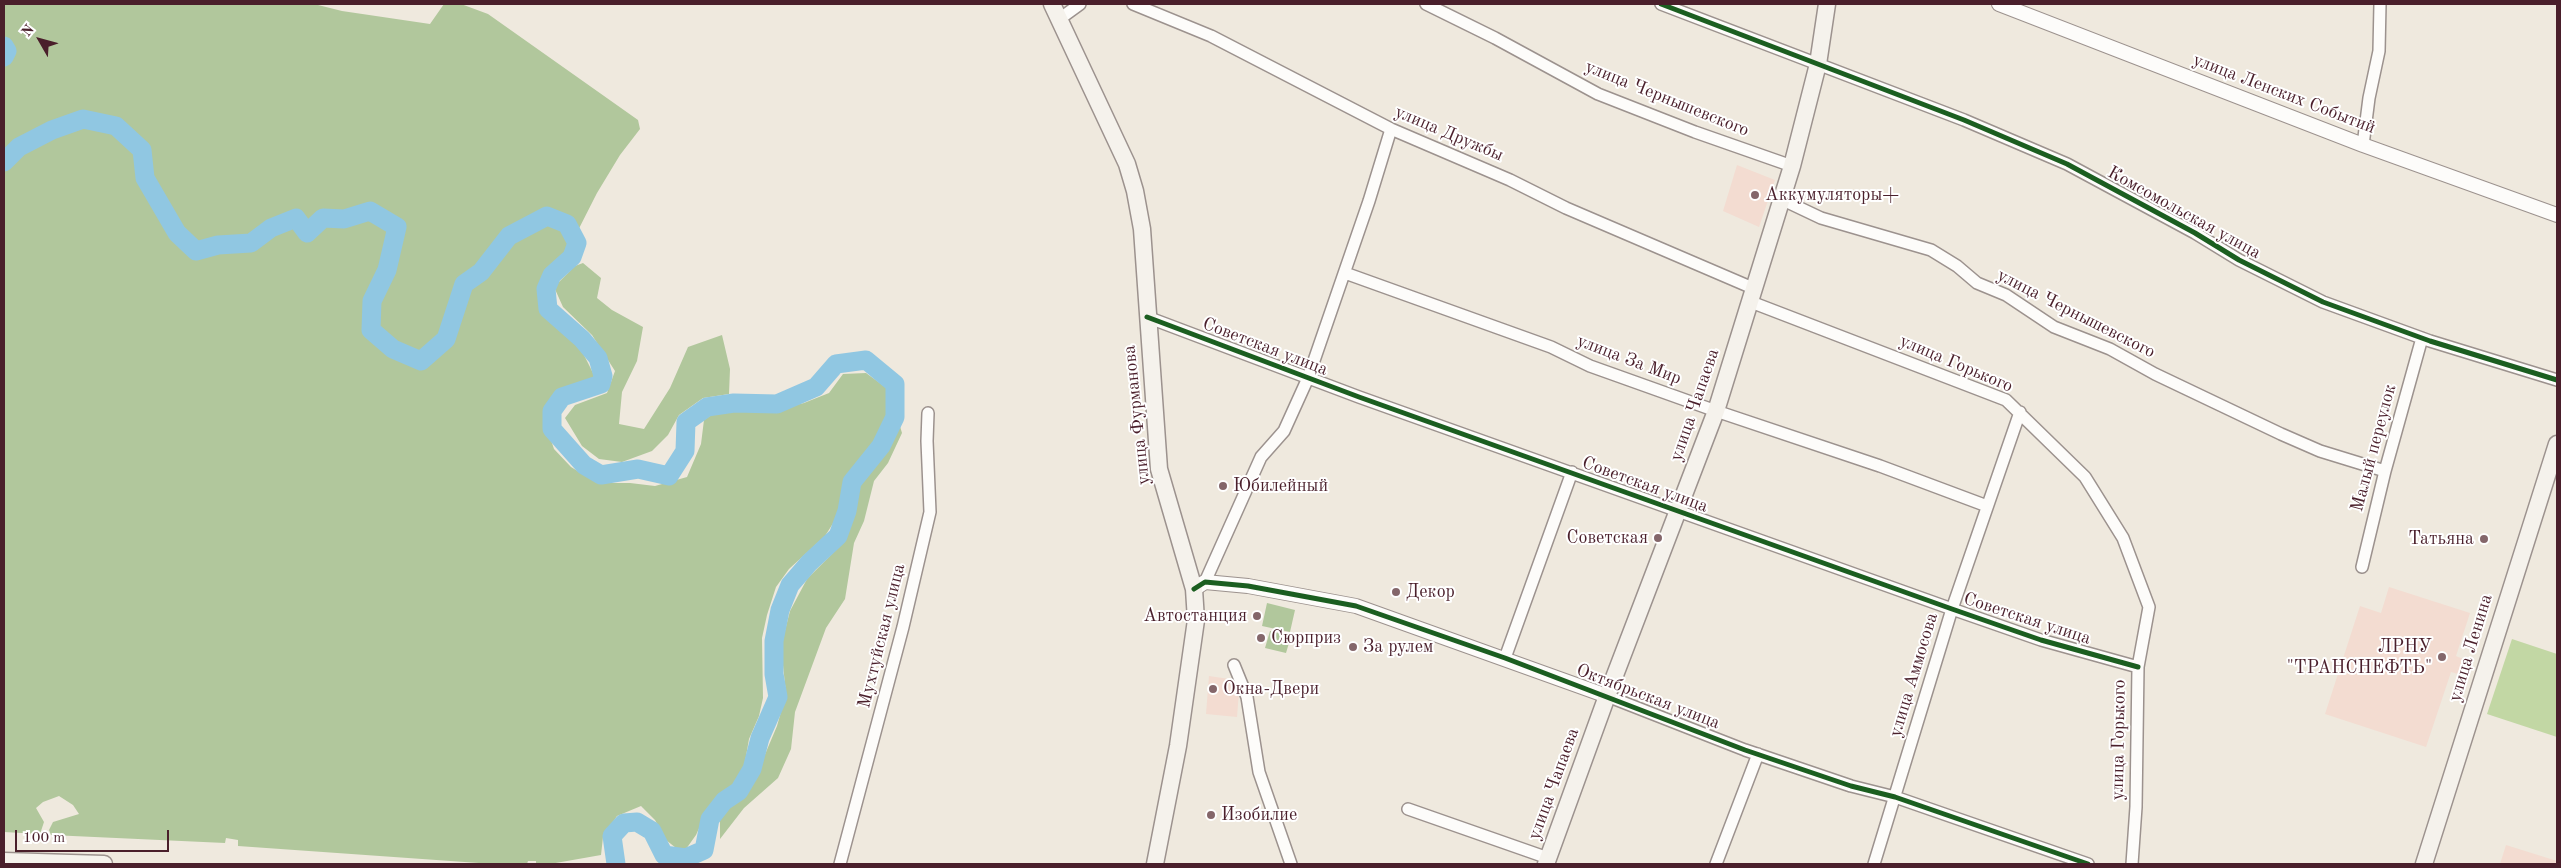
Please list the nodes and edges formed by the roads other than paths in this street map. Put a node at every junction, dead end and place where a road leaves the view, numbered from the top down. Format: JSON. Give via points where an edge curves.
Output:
{"nodes":[{"id":1,"x":1052,"y":4,"type":"edge"},
{"id":2,"x":1080,"y":4,"type":"edge"},
{"id":3,"x":1133,"y":4,"type":"edge"},
{"id":4,"x":1426,"y":4,"type":"edge"},
{"id":5,"x":1661,"y":4,"type":"edge"},
{"id":6,"x":1827,"y":4,"type":"edge"},
{"id":7,"x":1999,"y":4,"type":"edge"},
{"id":8,"x":2380,"y":4,"type":"edge"},
{"id":9,"x":1058,"y":20,"type":"junction"},
{"id":10,"x":1818,"y":64,"type":"junction"},
{"id":11,"x":1391,"y":129,"type":"junction"},
{"id":12,"x":2363,"y":146,"type":"junction"},
{"id":13,"x":1792,"y":166,"type":"junction"},
{"id":14,"x":1781,"y":199,"type":"junction"},
{"id":15,"x":2557,"y":215,"type":"edge"},
{"id":16,"x":1345,"y":272,"type":"junction"},
{"id":17,"x":1753,"y":295,"type":"junction"},
{"id":18,"x":1147,"y":317,"type":"junction"},
{"id":19,"x":2422,"y":338,"type":"junction"},
{"id":20,"x":1308,"y":378,"type":"junction"},
{"id":21,"x":2557,"y":380,"type":"edge"},
{"id":22,"x":1716,"y":411,"type":"junction"},
{"id":23,"x":2020,"y":412,"type":"junction"},
{"id":24,"x":928,"y":413,"type":"dead end"},
{"id":25,"x":2557,"y":444,"type":"edge"},
{"id":26,"x":2385,"y":471,"type":"junction"},
{"id":27,"x":1572,"y":472,"type":"junction"},
{"id":28,"x":1987,"y":506,"type":"junction"},
{"id":29,"x":1678,"y":511,"type":"junction"},
{"id":30,"x":2362,"y":567,"type":"dead end"},
{"id":31,"x":1199,"y":586,"type":"junction"},
{"id":32,"x":1952,"y":609,"type":"junction"},
{"id":33,"x":1505,"y":658,"type":"junction"},
{"id":34,"x":1234,"y":665,"type":"dead end"},
{"id":35,"x":2138,"y":667,"type":"junction"},
{"id":36,"x":1607,"y":696,"type":"junction"},
{"id":37,"x":1758,"y":754,"type":"junction"},
{"id":38,"x":1895,"y":797,"type":"junction"},
{"id":39,"x":1408,"y":809,"type":"dead end"},
{"id":40,"x":4,"y":861,"type":"edge"},
{"id":41,"x":1547,"y":861,"type":"edge"},
{"id":42,"x":104,"y":864,"type":"edge"},
{"id":43,"x":840,"y":864,"type":"edge"},
{"id":44,"x":1155,"y":864,"type":"edge"},
{"id":45,"x":1291,"y":864,"type":"edge"},
{"id":46,"x":1716,"y":864,"type":"edge"},
{"id":47,"x":1874,"y":864,"type":"edge"},
{"id":48,"x":2088,"y":864,"type":"edge"},
{"id":49,"x":2132,"y":864,"type":"edge"},
{"id":50,"x":2424,"y":864,"type":"edge"}],
"edges":[{"from":1,"to":9,"type":"main road","name":"улица Фурманова"},
{"from":2,"to":9,"type":"street"},
{"from":3,"to":11,"type":"street","name":"улица Дружбы","via":[[1211,36]]},
{"from":4,"to":13,"type":"street","name":"улица Чернышевского","via":[[1598,94]]},
{"from":5,"to":10,"type":"street","name":"Комсомольская улица"},
{"from":6,"to":10,"type":"main road","name":"улица Чапаева"},
{"from":7,"to":12,"type":"street","name":"улица Ленских Событий"},
{"from":8,"to":12,"type":"street","via":[[2380,51],[2369,98]]},
{"from":9,"to":18,"type":"main road","name":"улица Фурманова","via":[[1127,164],[1142,229]]},
{"from":10,"to":13,"type":"main road","name":"улица Чапаева"},
{"from":10,"to":19,"type":"street","name":"Комсомольская улица","via":[[1964,120],[2066,164],[2239,260],[2323,302]]},
{"from":11,"to":16,"type":"street"},
{"from":11,"to":17,"type":"street","name":"улица Дружбы","via":[[1510,180]]},
{"from":12,"to":15,"type":"street","name":"улица Ленских Событий"},
{"from":13,"to":14,"type":"main road","name":"улица Чапаева"},
{"from":14,"to":17,"type":"main road","name":"улица Чапаева"},
{"from":14,"to":26,"type":"street","name":"улица Чернышевского","via":[[1822,218],[1932,250],[1977,283],[2006,295],[2054,327],[2110,349],[2155,374],[2320,451]]},
{"from":16,"to":20,"type":"street"},
{"from":16,"to":22,"type":"street","name":"улица За Мир"},
{"from":17,"to":22,"type":"main road","name":"улица Чапаева"},
{"from":17,"to":23,"type":"street","name":"улица Горького","via":[[2006,400]]},
{"from":18,"to":20,"type":"street","name":"Советская улица"},
{"from":18,"to":31,"type":"main road","name":"улица Фурманова","via":[[1159,469]]},
{"from":19,"to":21,"type":"street","name":"Комсомольская улица"},
{"from":19,"to":26,"type":"street","name":"Малый переулок"},
{"from":20,"to":27,"type":"street","name":"Советская улица"},
{"from":20,"to":31,"type":"street","via":[[1284,432],[1261,458]]},
{"from":22,"to":28,"type":"street","name":"улица За Мир"},
{"from":22,"to":29,"type":"main road","name":"улица Чапаева"},
{"from":23,"to":28,"type":"street","name":"улица Аммосова"},
{"from":23,"to":35,"type":"street","name":"улица Горького","via":[[2085,477],[2123,538],[2148,607]]},
{"from":24,"to":43,"type":"street","name":"Мухтуйская улица","via":[[930,512],[904,627]]},
{"from":25,"to":50,"type":"main road","name":"улица Ленина"},
{"from":26,"to":30,"type":"street","name":"Малый переулок"},
{"from":27,"to":29,"type":"street","name":"Советская улица"},
{"from":27,"to":33,"type":"street"},
{"from":28,"to":32,"type":"street","name":"улица Аммосова"},
{"from":29,"to":32,"type":"street","name":"Советская улица"},
{"from":29,"to":36,"type":"main road","name":"улица Чапаева"},
{"from":31,"to":33,"type":"street","name":"Октябрьская улица","via":[[1248,586],[1356,606]]},
{"from":31,"to":44,"type":"main road","name":"улица Фурманова","via":[[1180,737]]},
{"from":32,"to":35,"type":"street","name":"Советская улица","via":[[2041,640]]},
{"from":32,"to":38,"type":"street","name":"улица Аммосова"},
{"from":33,"to":36,"type":"street","name":"Октябрьская улица"},
{"from":34,"to":45,"type":"street","via":[[1247,697],[1259,772]]},
{"from":35,"to":49,"type":"street","name":"улица Горького"},
{"from":36,"to":37,"type":"street","name":"Октябрьская улица"},
{"from":36,"to":41,"type":"main road","name":"улица Чапаева"},
{"from":37,"to":38,"type":"street","name":"Октябрьская улица","via":[[1851,786]]},
{"from":37,"to":46,"type":"street"},
{"from":38,"to":47,"type":"street","name":"улица Аммосова"},
{"from":38,"to":48,"type":"street","name":"Октябрьская улица"},
{"from":39,"to":41,"type":"street"},
{"from":40,"to":42,"type":"main road"}]}
